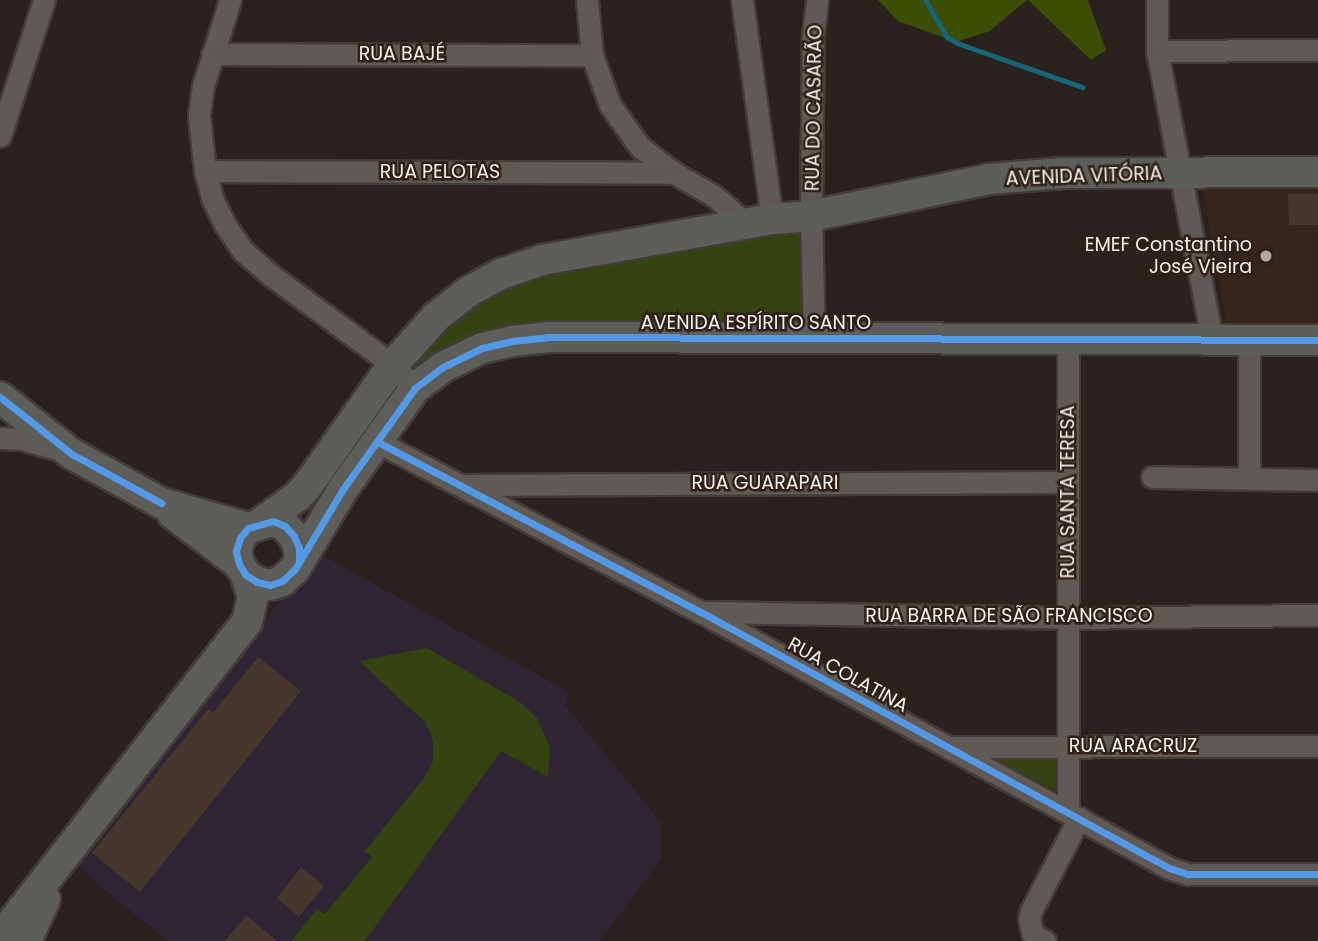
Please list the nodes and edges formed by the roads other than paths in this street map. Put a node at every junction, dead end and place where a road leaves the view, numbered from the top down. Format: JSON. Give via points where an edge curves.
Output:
{"nodes":[{"id":1,"x":44,"y":0,"type":"edge"},
{"id":2,"x":230,"y":0,"type":"edge"},
{"id":3,"x":587,"y":0,"type":"edge"},
{"id":4,"x":742,"y":0,"type":"edge"},
{"id":5,"x":817,"y":0,"type":"edge"},
{"id":6,"x":1157,"y":0,"type":"edge"},
{"id":7,"x":1318,"y":50,"type":"edge"},
{"id":8,"x":1157,"y":51,"type":"junction"},
{"id":9,"x":212,"y":54,"type":"junction"},
{"id":10,"x":592,"y":55,"type":"junction"},
{"id":11,"x":0,"y":136,"type":"edge"},
{"id":12,"x":205,"y":172,"type":"junction"},
{"id":13,"x":1318,"y":172,"type":"edge"},
{"id":14,"x":674,"y":173,"type":"junction"},
{"id":15,"x":1181,"y":174,"type":"junction"},
{"id":16,"x":811,"y":216,"type":"junction"},
{"id":17,"x":760,"y":222,"type":"junction"},
{"id":18,"x":814,"y":339,"type":"junction"},
{"id":19,"x":1068,"y":339,"type":"junction"},
{"id":20,"x":1212,"y":339,"type":"junction"},
{"id":21,"x":1249,"y":340,"type":"junction"},
{"id":22,"x":1318,"y":340,"type":"edge"},
{"id":23,"x":397,"y":359,"type":"junction"},
{"id":24,"x":415,"y":387,"type":"junction"},
{"id":25,"x":1,"y":396,"type":"edge"},
{"id":26,"x":0,"y":438,"type":"edge"},
{"id":27,"x":377,"y":442,"type":"junction"},
{"id":28,"x":72,"y":454,"type":"junction"},
{"id":29,"x":1152,"y":477,"type":"dead end"},
{"id":30,"x":1249,"y":479,"type":"junction"},
{"id":31,"x":1318,"y":481,"type":"edge"},
{"id":32,"x":1068,"y":482,"type":"junction"},
{"id":33,"x":461,"y":485,"type":"junction"},
{"id":34,"x":161,"y":503,"type":"junction"},
{"id":35,"x":255,"y":525,"type":"junction"},
{"id":36,"x":294,"y":568,"type":"junction"},
{"id":37,"x":242,"y":570,"type":"junction"},
{"id":38,"x":701,"y":612,"type":"junction"},
{"id":39,"x":1318,"y":615,"type":"edge"},
{"id":40,"x":1068,"y":618,"type":"junction"},
{"id":41,"x":247,"y":622,"type":"junction"},
{"id":42,"x":1068,"y":746,"type":"junction"},
{"id":43,"x":1318,"y":746,"type":"edge"},
{"id":44,"x":947,"y":747,"type":"junction"},
{"id":45,"x":1074,"y":815,"type":"junction"},
{"id":46,"x":85,"y":833,"type":"junction"},
{"id":47,"x":1318,"y":874,"type":"edge"},
{"id":48,"x":0,"y":938,"type":"edge"},
{"id":49,"x":26,"y":941,"type":"edge"},
{"id":50,"x":1045,"y":941,"type":"edge"}],
"edges":[{"from":1,"to":11,"type":"street"},
{"from":2,"to":9,"type":"street"},
{"from":3,"to":10,"type":"street"},
{"from":4,"to":17,"type":"street"},
{"from":5,"to":16,"type":"street","name":"RUA DO CASARÃO"},
{"from":6,"to":8,"type":"street"},
{"from":7,"to":8,"type":"street"},
{"from":8,"to":15,"type":"street"},
{"from":9,"to":10,"type":"street","name":"RUA BAJÉ"},
{"from":9,"to":12,"type":"street","via":[[199,116]]},
{"from":10,"to":14,"type":"street","via":[[610,105],[640,147]]},
{"from":12,"to":14,"type":"street","name":"RUA PELOTAS"},
{"from":12,"to":23,"type":"street","via":[[224,223],[243,251]]},
{"from":13,"to":15,"type":"street","name":"AVENIDA VITÓRIA"},
{"from":14,"to":17,"type":"street"},
{"from":15,"to":16,"type":"street","name":"AVENIDA VITÓRIA","via":[[1063,173],[989,179]]},
{"from":15,"to":20,"type":"street"},
{"from":16,"to":17,"type":"street","name":"AVENIDA VITÓRIA"},
{"from":16,"to":18,"type":"street"},
{"from":17,"to":23,"type":"street","name":"AVENIDA VITÓRIA","via":[[595,249],[501,274],[436,317]]},
{"from":18,"to":19,"type":"street","name":"AVENIDA ESPÍRITO SANTO"},
{"from":18,"to":24,"type":"street","name":"AVENIDA ESPÍRITO SANTO","via":[[548,337],[512,341],[472,353]]},
{"from":19,"to":20,"type":"street","name":"AVENIDA ESPÍRITO SANTO"},
{"from":19,"to":32,"type":"street","name":"RUA SANTA TERESA"},
{"from":20,"to":21,"type":"street","name":"AVENIDA ESPÍRITO SANTO"},
{"from":21,"to":22,"type":"street","name":"AVENIDA ESPÍRITO SANTO"},
{"from":21,"to":30,"type":"street"},
{"from":23,"to":24,"type":"street"},
{"from":23,"to":35,"type":"street","name":"AVENIDA VITÓRIA","via":[[308,485]]},
{"from":24,"to":27,"type":"street","name":"AVENIDA ESPÍRITO SANTO"},
{"from":25,"to":28,"type":"street"},
{"from":26,"to":28,"type":"street","via":[[29,440]]},
{"from":27,"to":33,"type":"street","name":"RUA COLATINA"},
{"from":27,"to":36,"type":"street","name":"AVENIDA ESPÍRITO SANTO"},
{"from":28,"to":34,"type":"street"},
{"from":29,"to":30,"type":"street"},
{"from":30,"to":31,"type":"street"},
{"from":32,"to":33,"type":"street","name":"RUA GUARAPARI"},
{"from":32,"to":40,"type":"street","name":"RUA SANTA TERESA"},
{"from":33,"to":38,"type":"street","name":"RUA COLATINA"},
{"from":34,"to":35,"type":"street"},
{"from":34,"to":37,"type":"street"},
{"from":35,"to":36,"type":"street","via":[[273,521],[295,536],[299,548]]},
{"from":35,"to":37,"type":"street","via":[[240,538],[236,551]]},
{"from":36,"to":37,"type":"street","via":[[282,581],[270,584],[257,582]]},
{"from":36,"to":41,"type":"street","name":"AVENIDA ESPÍRITO SANTO","via":[[270,605]]},
{"from":37,"to":41,"type":"street","via":[[254,597]]},
{"from":38,"to":40,"type":"street","name":"RUA BARRA DE SÃO FRANCISCO"},
{"from":38,"to":44,"type":"street","name":"RUA COLATINA"},
{"from":39,"to":40,"type":"street","name":"RUA BARRA DE SÃO FRANCISCO"},
{"from":40,"to":42,"type":"street","name":"RUA SANTA TERESA"},
{"from":41,"to":46,"type":"street","name":"AVENIDA ESPÍRITO SANTO"},
{"from":42,"to":43,"type":"street","name":"RUA ARACRUZ"},
{"from":42,"to":44,"type":"street","name":"RUA ARACRUZ"},
{"from":42,"to":45,"type":"street","name":"RUA SANTA TERESA"},
{"from":44,"to":45,"type":"street","name":"RUA COLATINA"},
{"from":45,"to":47,"type":"street","name":"RUA COLATINA","via":[[1179,872]]},
{"from":45,"to":50,"type":"street","via":[[1031,911],[1033,935]]},
{"from":46,"to":48,"type":"street"},
{"from":46,"to":49,"type":"street"}]}
